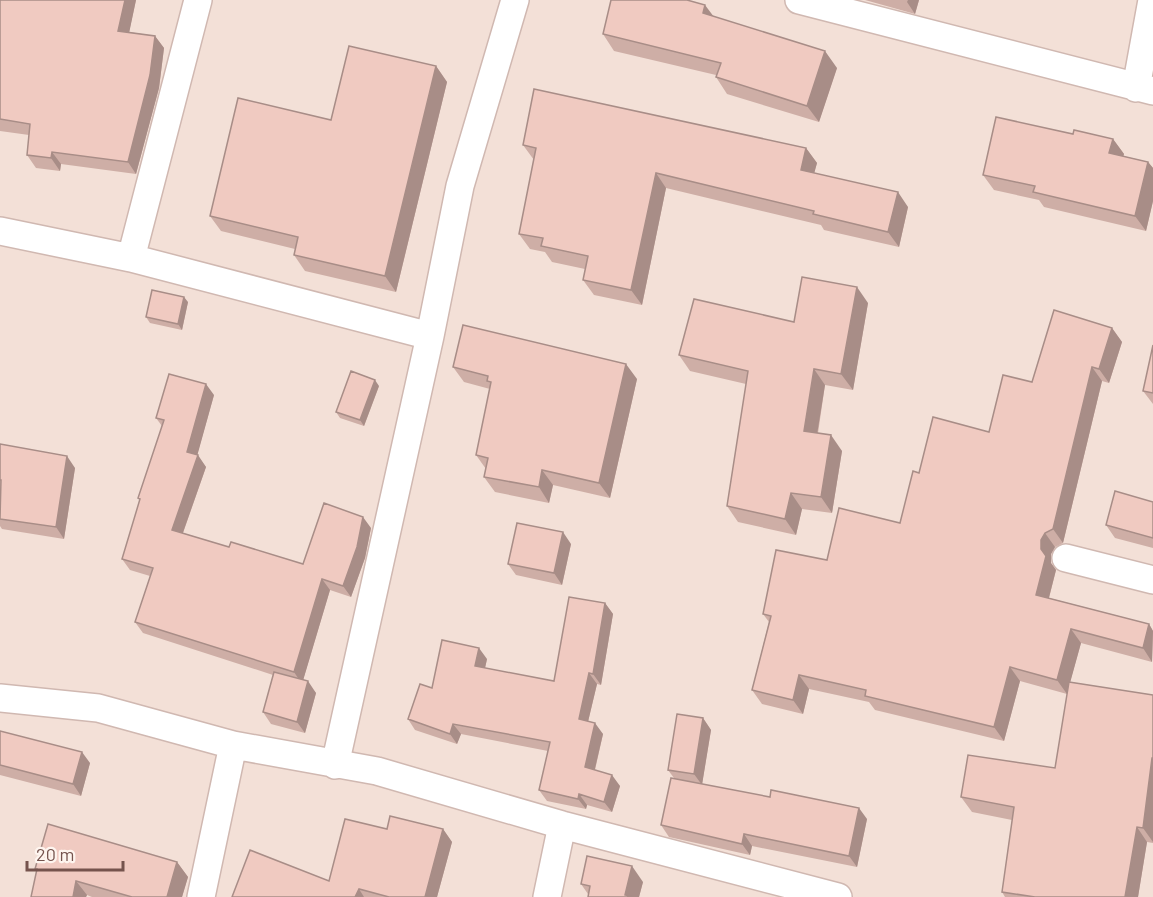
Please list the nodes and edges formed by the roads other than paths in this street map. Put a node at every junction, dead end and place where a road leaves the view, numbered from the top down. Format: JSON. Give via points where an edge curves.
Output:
{"nodes":[{"id":1,"x":198,"y":0,"type":"edge"},
{"id":2,"x":515,"y":0,"type":"edge"},
{"id":3,"x":799,"y":0,"type":"edge"},
{"id":4,"x":1152,"y":0,"type":"edge"},
{"id":5,"x":1145,"y":89,"type":"edge"},
{"id":6,"x":0,"y":231,"type":"edge"},
{"id":7,"x":131,"y":258,"type":"junction"},
{"id":8,"x":430,"y":336,"type":"junction"},
{"id":9,"x":1066,"y":558,"type":"dead end"},
{"id":10,"x":1153,"y":580,"type":"edge"},
{"id":11,"x":0,"y":698,"type":"edge"},
{"id":12,"x":233,"y":745,"type":"junction"},
{"id":13,"x":335,"y":765,"type":"junction"},
{"id":14,"x":562,"y":825,"type":"junction"},
{"id":15,"x":201,"y":897,"type":"edge"},
{"id":16,"x":546,"y":897,"type":"edge"},
{"id":17,"x":838,"y":897,"type":"edge"}],
"edges":[{"from":1,"to":7,"type":"street"},
{"from":2,"to":8,"type":"street","via":[[460,186]]},
{"from":3,"to":5,"type":"street"},
{"from":4,"to":5,"type":"street"},
{"from":6,"to":7,"type":"street"},
{"from":7,"to":8,"type":"street"},
{"from":8,"to":13,"type":"street"},
{"from":9,"to":10,"type":"street"},
{"from":11,"to":12,"type":"street","via":[[98,708]]},
{"from":12,"to":13,"type":"street"},
{"from":12,"to":15,"type":"street"},
{"from":13,"to":14,"type":"street","via":[[377,771]]},
{"from":14,"to":16,"type":"street"},
{"from":14,"to":17,"type":"street"}]}
